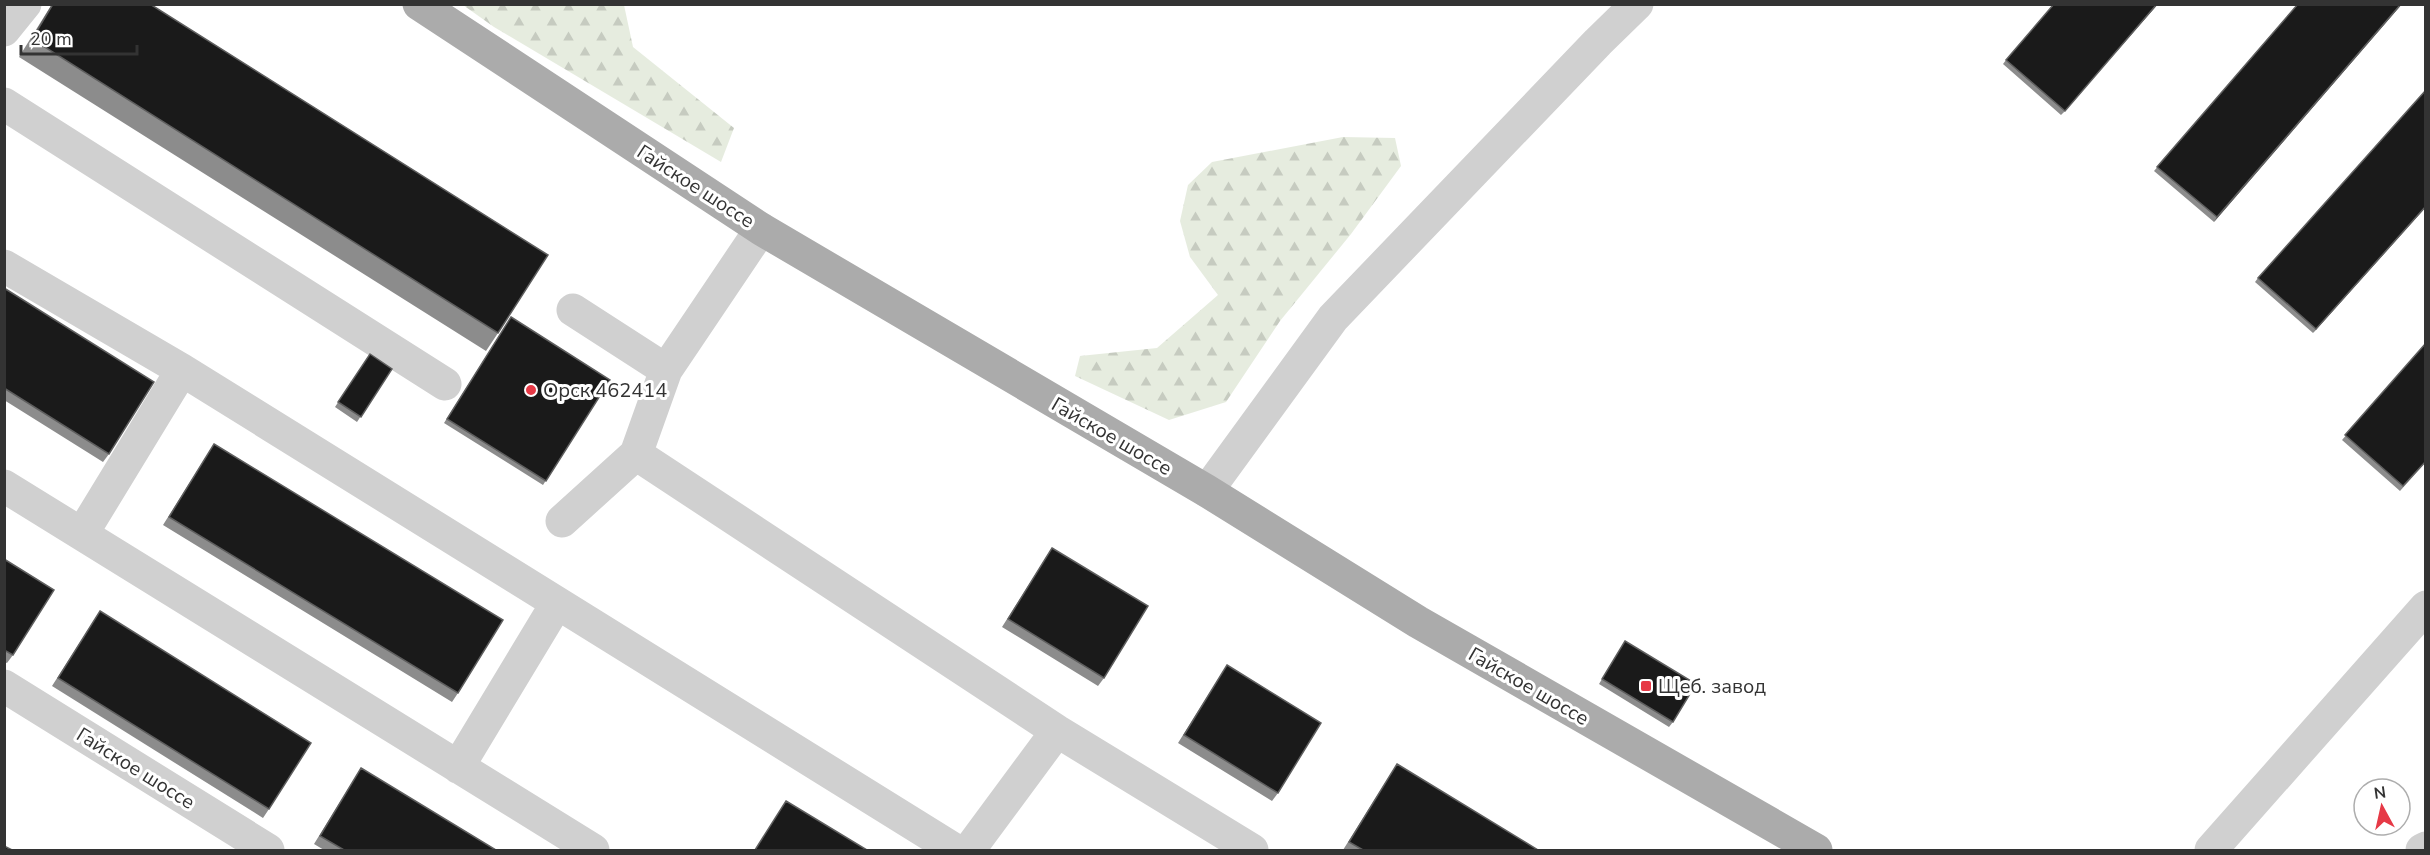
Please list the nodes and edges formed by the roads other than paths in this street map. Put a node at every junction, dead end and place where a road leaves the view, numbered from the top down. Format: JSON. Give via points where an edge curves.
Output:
{"nodes":[{"id":1,"x":25,"y":4,"type":"edge"},
{"id":2,"x":419,"y":4,"type":"edge"},
{"id":3,"x":1637,"y":4,"type":"edge"},
{"id":4,"x":4,"y":30,"type":"edge"},
{"id":5,"x":4,"y":104,"type":"edge"},
{"id":6,"x":762,"y":230,"type":"junction"},
{"id":7,"x":4,"y":266,"type":"edge"},
{"id":8,"x":573,"y":310,"type":"dead end"},
{"id":9,"x":182,"y":370,"type":"junction"},
{"id":10,"x":666,"y":370,"type":"junction"},
{"id":11,"x":445,"y":384,"type":"dead end"},
{"id":12,"x":636,"y":454,"type":"junction"},
{"id":13,"x":4,"y":486,"type":"edge"},
{"id":14,"x":1207,"y":491,"type":"junction"},
{"id":15,"x":562,"y":521,"type":"dead end"},
{"id":16,"x":82,"y":534,"type":"junction"},
{"id":17,"x":557,"y":603,"type":"junction"},
{"id":18,"x":2426,"y":607,"type":"edge"},
{"id":19,"x":4,"y":686,"type":"edge"},
{"id":20,"x":1058,"y":731,"type":"junction"},
{"id":21,"x":458,"y":767,"type":"junction"},
{"id":22,"x":268,"y":850,"type":"edge"},
{"id":23,"x":593,"y":850,"type":"edge"},
{"id":24,"x":955,"y":850,"type":"edge"},
{"id":25,"x":969,"y":850,"type":"edge"},
{"id":26,"x":1252,"y":850,"type":"edge"},
{"id":27,"x":1816,"y":850,"type":"edge"},
{"id":28,"x":2211,"y":850,"type":"edge"}],
"edges":[{"from":1,"to":4,"type":"street"},
{"from":2,"to":6,"type":"main road","name":"Гайское шоссе"},
{"from":3,"to":14,"type":"street","via":[[1333,318]]},
{"from":5,"to":11,"type":"street"},
{"from":6,"to":10,"type":"street"},
{"from":6,"to":14,"type":"main road","name":"Гайское шоссе"},
{"from":7,"to":9,"type":"street"},
{"from":8,"to":10,"type":"street"},
{"from":9,"to":16,"type":"street"},
{"from":9,"to":17,"type":"street"},
{"from":10,"to":12,"type":"street"},
{"from":12,"to":15,"type":"street"},
{"from":12,"to":20,"type":"street"},
{"from":13,"to":16,"type":"street"},
{"from":14,"to":27,"type":"main road","name":"Гайское шоссе","via":[[1418,622]]},
{"from":16,"to":21,"type":"street"},
{"from":17,"to":21,"type":"street"},
{"from":17,"to":24,"type":"street"},
{"from":18,"to":28,"type":"street"},
{"from":19,"to":22,"type":"street","name":"Гайское шоссе"},
{"from":20,"to":25,"type":"street"},
{"from":20,"to":26,"type":"street"},
{"from":21,"to":23,"type":"street"}]}
